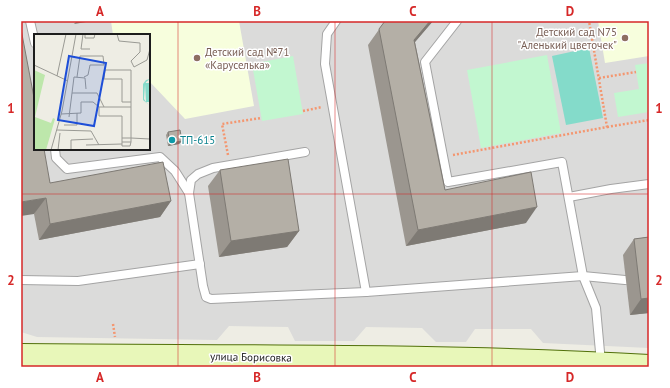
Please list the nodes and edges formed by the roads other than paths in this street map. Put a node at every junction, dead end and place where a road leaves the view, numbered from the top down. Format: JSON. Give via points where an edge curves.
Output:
{"nodes":[{"id":1,"x":30,"y":21,"type":"edge"},
{"id":2,"x":336,"y":21,"type":"edge"},
{"id":3,"x":457,"y":21,"type":"edge"},
{"id":4,"x":34,"y":39,"type":"edge"},
{"id":5,"x":55,"y":150,"type":"edge"},
{"id":6,"x":305,"y":152,"type":"dead end"},
{"id":7,"x":649,"y":184,"type":"edge"},
{"id":8,"x":189,"y":193,"type":"junction"},
{"id":9,"x":569,"y":197,"type":"junction"},
{"id":10,"x":200,"y":264,"type":"junction"},
{"id":11,"x":583,"y":276,"type":"junction"},
{"id":12,"x":21,"y":280,"type":"edge"},
{"id":13,"x":625,"y":280,"type":"dead end"},
{"id":14,"x":366,"y":292,"type":"junction"},
{"id":15,"x":21,"y":355,"type":"edge"},
{"id":16,"x":252,"y":362,"type":"edge"},
{"id":17,"x":493,"y":364,"type":"edge"},
{"id":18,"x":601,"y":364,"type":"junction"},
{"id":19,"x":649,"y":366,"type":"edge"}],
"edges":[{"from":1,"to":4,"type":"lane"},
{"from":2,"to":14,"type":"lane","via":[[326,34],[326,64]]},
{"from":3,"to":9,"type":"lane","via":[[425,62],[448,182],[562,162]]},
{"from":5,"to":8,"type":"lane","via":[[56,158],[67,169],[160,157],[175,171]]},
{"from":6,"to":8,"type":"lane","via":[[213,168],[190,180]]},
{"from":7,"to":9,"type":"lane"},
{"from":8,"to":10,"type":"lane"},
{"from":9,"to":11,"type":"lane"},
{"from":10,"to":12,"type":"lane","via":[[78,280]]},
{"from":10,"to":14,"type":"lane","via":[[206,297],[211,299]]},
{"from":11,"to":13,"type":"lane"},
{"from":11,"to":14,"type":"lane"},
{"from":11,"to":18,"type":"lane","via":[[596,308]]},
{"from":15,"to":16,"type":"street","name":"улица Борисовка"},
{"from":16,"to":17,"type":"street","name":"улица Борисовка"},
{"from":17,"to":18,"type":"street","name":"улица Борисовка"},
{"from":18,"to":19,"type":"street","name":"улица Борисовка"}]}
